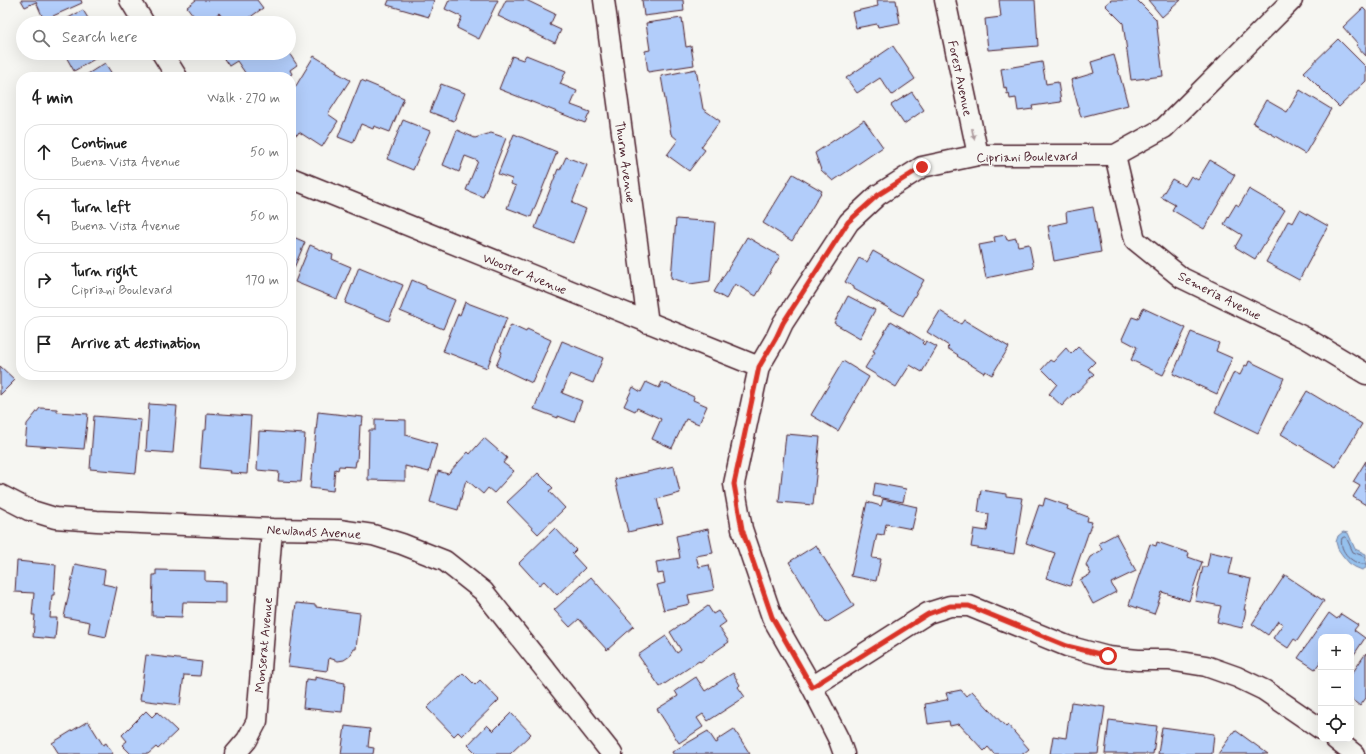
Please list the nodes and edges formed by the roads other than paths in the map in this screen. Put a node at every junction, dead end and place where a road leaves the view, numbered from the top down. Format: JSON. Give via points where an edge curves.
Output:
{"nodes":[{"id":1,"x":130,"y":0,"type":"edge"},
{"id":2,"x":604,"y":0,"type":"edge"},
{"id":3,"x":945,"y":0,"type":"edge"},
{"id":4,"x":1292,"y":0,"type":"edge"},
{"id":5,"x":140,"y":16,"type":"edge"},
{"id":6,"x":166,"y":60,"type":"edge"},
{"id":7,"x":174,"y":72,"type":"edge"},
{"id":8,"x":978,"y":155,"type":"junction"},
{"id":9,"x":1115,"y":155,"type":"junction"},
{"id":10,"x":296,"y":180,"type":"edge"},
{"id":11,"x":648,"y":323,"type":"junction"},
{"id":12,"x":759,"y":367,"type":"junction"},
{"id":13,"x":1366,"y":374,"type":"edge"},
{"id":14,"x":0,"y":495,"type":"edge"},
{"id":15,"x":272,"y":529,"type":"junction"},
{"id":16,"x":812,"y":687,"type":"junction"},
{"id":17,"x":1318,"y":727,"type":"edge"},
{"id":18,"x":1339,"y":742,"type":"edge"},
{"id":19,"x":235,"y":754,"type":"edge"},
{"id":20,"x":612,"y":754,"type":"edge"},
{"id":21,"x":844,"y":754,"type":"edge"},
{"id":22,"x":1354,"y":754,"type":"edge"}],
"edges":[{"from":1,"to":5,"type":"street"},
{"from":2,"to":11,"type":"street","name":"Thurm Avenue"},
{"from":3,"to":8,"type":"street","name":"Forest Avenue","one_way":true},
{"from":4,"to":9,"type":"street","name":"Cipriani Boulevard","via":[[1164,128]]},
{"from":6,"to":7,"type":"street"},
{"from":8,"to":9,"type":"street","name":"Cipriani Boulevard"},
{"from":8,"to":12,"type":"street","name":"Cipriani Boulevard","via":[[922,167],[878,195],[848,222],[783,323]]},
{"from":9,"to":13,"type":"street","name":"Semeria Avenue","via":[[1135,240],[1182,278],[1306,338]]},
{"from":10,"to":11,"type":"street","name":"Wooster Avenue"},
{"from":11,"to":12,"type":"street","name":"Wooster Avenue"},
{"from":12,"to":16,"type":"street","name":"Cipriani Boulevard","via":[[734,484],[742,529],[772,617]]},
{"from":14,"to":15,"type":"street","name":"Newlands Avenue","via":[[29,510],[55,518]]},
{"from":15,"to":19,"type":"street","name":"Monserat Avenue","via":[[257,721],[248,740]]},
{"from":15,"to":20,"type":"street","name":"Newlands Avenue","via":[[339,530],[373,535],[445,561],[483,591]]},
{"from":16,"to":17,"type":"street","via":[[928,614],[950,606],[969,606],[1067,646],[1108,656],[1138,660],[1169,660],[1206,666],[1264,690]]},
{"from":16,"to":21,"type":"street","name":"Cipriani Boulevard"},
{"from":18,"to":22,"type":"street"}]}
